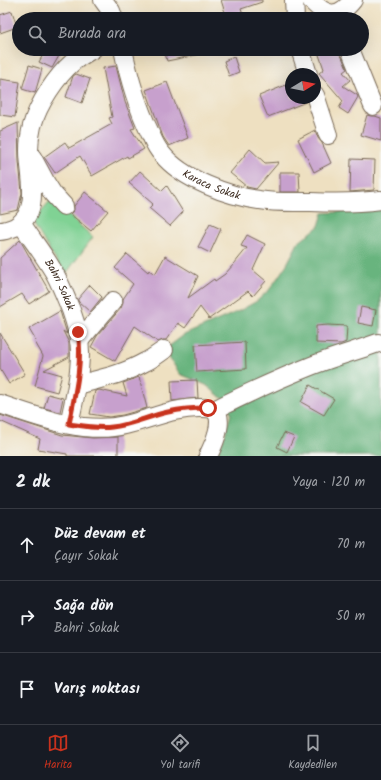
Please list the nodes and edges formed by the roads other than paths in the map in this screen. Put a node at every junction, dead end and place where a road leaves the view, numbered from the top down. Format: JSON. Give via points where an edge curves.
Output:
{"nodes":[{"id":1,"x":103,"y":0,"type":"edge"},
{"id":2,"x":294,"y":0,"type":"edge"},
{"id":3,"x":311,"y":0,"type":"edge"},
{"id":4,"x":353,"y":0,"type":"edge"},
{"id":5,"x":111,"y":12,"type":"edge"},
{"id":6,"x":295,"y":12,"type":"edge"},
{"id":7,"x":324,"y":12,"type":"edge"},
{"id":8,"x":340,"y":12,"type":"edge"},
{"id":9,"x":81,"y":56,"type":"edge"},
{"id":10,"x":124,"y":56,"type":"edge"},
{"id":11,"x":302,"y":56,"type":"edge"},
{"id":12,"x":353,"y":56,"type":"edge"},
{"id":13,"x":306,"y":68,"type":"edge"},
{"id":14,"x":318,"y":104,"type":"edge"},
{"id":15,"x":373,"y":106,"type":"dead end"},
{"id":16,"x":328,"y":135,"type":"dead end"},
{"id":17,"x":29,"y":150,"type":"junction"},
{"id":18,"x":381,"y":200,"type":"edge"},
{"id":19,"x":64,"y":206,"type":"dead end"},
{"id":20,"x":21,"y":223,"type":"junction"},
{"id":21,"x":0,"y":231,"type":"edge"},
{"id":22,"x":113,"y":301,"type":"dead end"},
{"id":23,"x":79,"y":341,"type":"junction"},
{"id":24,"x":378,"y":343,"type":"dead end"},
{"id":25,"x":164,"y":350,"type":"dead end"},
{"id":26,"x":77,"y":385,"type":"junction"},
{"id":27,"x":0,"y":404,"type":"edge"},
{"id":28,"x":214,"y":410,"type":"junction"},
{"id":29,"x":69,"y":424,"type":"junction"},
{"id":30,"x":208,"y":456,"type":"edge"}],
"edges":[{"from":1,"to":5,"type":"street"},
{"from":2,"to":6,"type":"street"},
{"from":3,"to":7,"type":"street"},
{"from":4,"to":8,"type":"street"},
{"from":9,"to":17,"type":"street","via":[[64,71],[40,106],[33,124]]},
{"from":10,"to":18,"type":"street","name":"Karaca Sokak","via":[[136,98],[156,147],[186,174],[239,197],[260,200],[348,203]]},
{"from":11,"to":13,"type":"street"},
{"from":12,"to":15,"type":"street"},
{"from":14,"to":16,"type":"street"},
{"from":17,"to":19,"type":"street","via":[[46,183]]},
{"from":17,"to":20,"type":"street","via":[[32,199],[26,218]]},
{"from":20,"to":21,"type":"street"},
{"from":20,"to":23,"type":"street","name":"Bahri Sokak","via":[[56,275],[70,308]]},
{"from":22,"to":23,"type":"street"},
{"from":23,"to":26,"type":"street","name":"Bahri Sokak"},
{"from":24,"to":28,"type":"street","via":[[306,368]]},
{"from":25,"to":26,"type":"street","via":[[136,367]]},
{"from":26,"to":29,"type":"street","name":"Bahri Sokak"},
{"from":27,"to":29,"type":"street","via":[[47,420]]},
{"from":28,"to":29,"type":"street","via":[[181,409],[111,428]]},
{"from":28,"to":30,"type":"street","via":[[217,414],[218,432]]}]}
